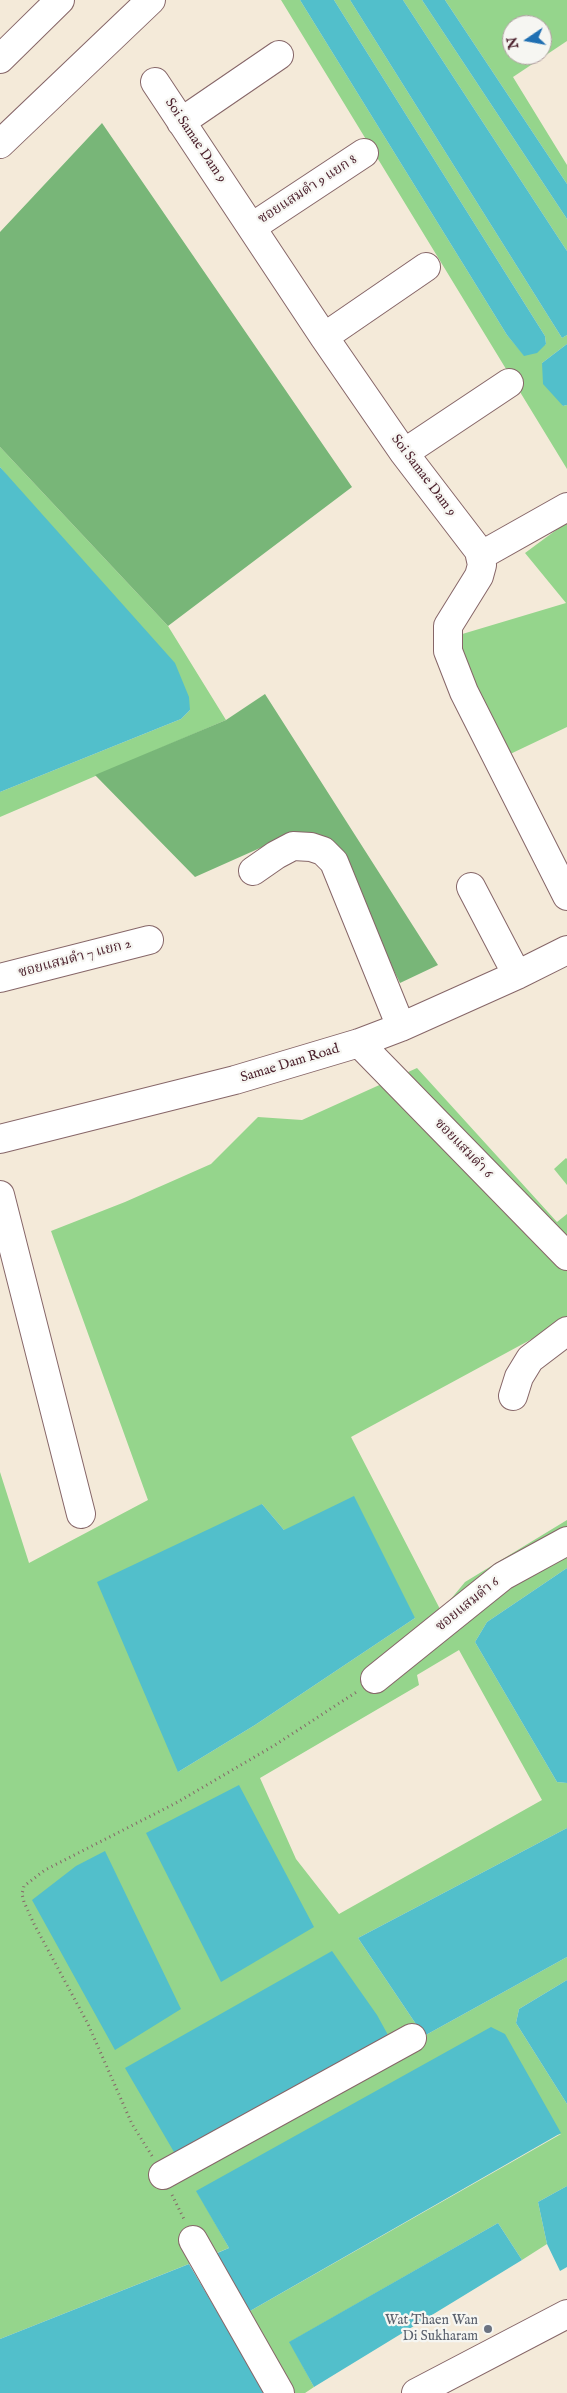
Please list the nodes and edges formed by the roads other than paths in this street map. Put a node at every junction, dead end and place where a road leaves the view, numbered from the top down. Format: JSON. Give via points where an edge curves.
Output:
{"nodes":[{"id":1,"x":60,"y":0,"type":"edge"},
{"id":2,"x":151,"y":0,"type":"edge"},
{"id":3,"x":278,"y":55,"type":"dead end"},
{"id":4,"x":0,"y":59,"type":"edge"},
{"id":5,"x":155,"y":82,"type":"dead end"},
{"id":6,"x":181,"y":122,"type":"junction"},
{"id":7,"x":0,"y":144,"type":"edge"},
{"id":8,"x":364,"y":153,"type":"dead end"},
{"id":9,"x":252,"y":227,"type":"junction"},
{"id":10,"x":426,"y":267,"type":"dead end"},
{"id":11,"x":324,"y":337,"type":"junction"},
{"id":12,"x":509,"y":383,"type":"dead end"},
{"id":13,"x":404,"y":453,"type":"junction"},
{"id":14,"x":567,"y":507,"type":"edge"},
{"id":15,"x":480,"y":556,"type":"junction"},
{"id":16,"x":253,"y":871,"type":"dead end"},
{"id":17,"x":471,"y":886,"type":"dead end"},
{"id":18,"x":567,"y":896,"type":"edge"},
{"id":19,"x":149,"y":940,"type":"dead end"},
{"id":20,"x":567,"y":950,"type":"edge"},
{"id":21,"x":517,"y":976,"type":"junction"},
{"id":22,"x":0,"y":978,"type":"edge"},
{"id":23,"x":401,"y":1027,"type":"junction"},
{"id":24,"x":359,"y":1043,"type":"junction"},
{"id":25,"x":0,"y":1139,"type":"edge"},
{"id":26,"x":0,"y":1195,"type":"edge"},
{"id":27,"x":567,"y":1256,"type":"edge"},
{"id":28,"x":567,"y":1331,"type":"edge"},
{"id":29,"x":513,"y":1396,"type":"dead end"},
{"id":30,"x":81,"y":1514,"type":"dead end"},
{"id":31,"x":567,"y":1541,"type":"edge"},
{"id":32,"x":376,"y":1679,"type":"road end"},
{"id":33,"x":412,"y":2038,"type":"dead end"},
{"id":34,"x":163,"y":2175,"type":"road end"},
{"id":35,"x":193,"y":2240,"type":"road end"},
{"id":36,"x":567,"y":2314,"type":"edge"},
{"id":37,"x":280,"y":2393,"type":"edge"},
{"id":38,"x":416,"y":2393,"type":"edge"}],
"edges":[{"from":1,"to":4,"type":"street"},
{"from":2,"to":7,"type":"street"},
{"from":3,"to":6,"type":"street"},
{"from":5,"to":6,"type":"street","name":"Soi Samae Dam 9"},
{"from":6,"to":9,"type":"street","name":"Soi Samae Dam 9"},
{"from":8,"to":9,"type":"street","name":"ซอยแสมดำ 9 แยก 8"},
{"from":9,"to":11,"type":"street","name":"Soi Samae Dam 9"},
{"from":10,"to":11,"type":"street"},
{"from":11,"to":13,"type":"street","name":"Soi Samae Dam 9"},
{"from":12,"to":13,"type":"street"},
{"from":13,"to":15,"type":"street","name":"Soi Samae Dam 9"},
{"from":14,"to":15,"type":"street"},
{"from":15,"to":18,"type":"street","via":[[479,576],[448,626],[448,651],[464,692]]},
{"from":16,"to":23,"type":"street","via":[[293,846],[323,851],[334,862]]},
{"from":17,"to":21,"type":"street"},
{"from":19,"to":22,"type":"street","name":"ซอยแสมดำ 7 แยก 2"},
{"from":20,"to":21,"type":"street","name":"Samae Dam Road"},
{"from":21,"to":23,"type":"street","name":"Samae Dam Road"},
{"from":23,"to":24,"type":"street","name":"Samae Dam Road"},
{"from":24,"to":25,"type":"street","name":"Samae Dam Road","via":[[234,1080]]},
{"from":24,"to":27,"type":"street","name":"ซอยแสมดำ 6"},
{"from":26,"to":30,"type":"street"},
{"from":28,"to":29,"type":"street","via":[[530,1358]]},
{"from":31,"to":32,"type":"street","name":"ซอยแสมดำ 6","via":[[504,1576]]},
{"from":33,"to":34,"type":"street"},
{"from":35,"to":37,"type":"street"},
{"from":36,"to":38,"type":"street"}]}
